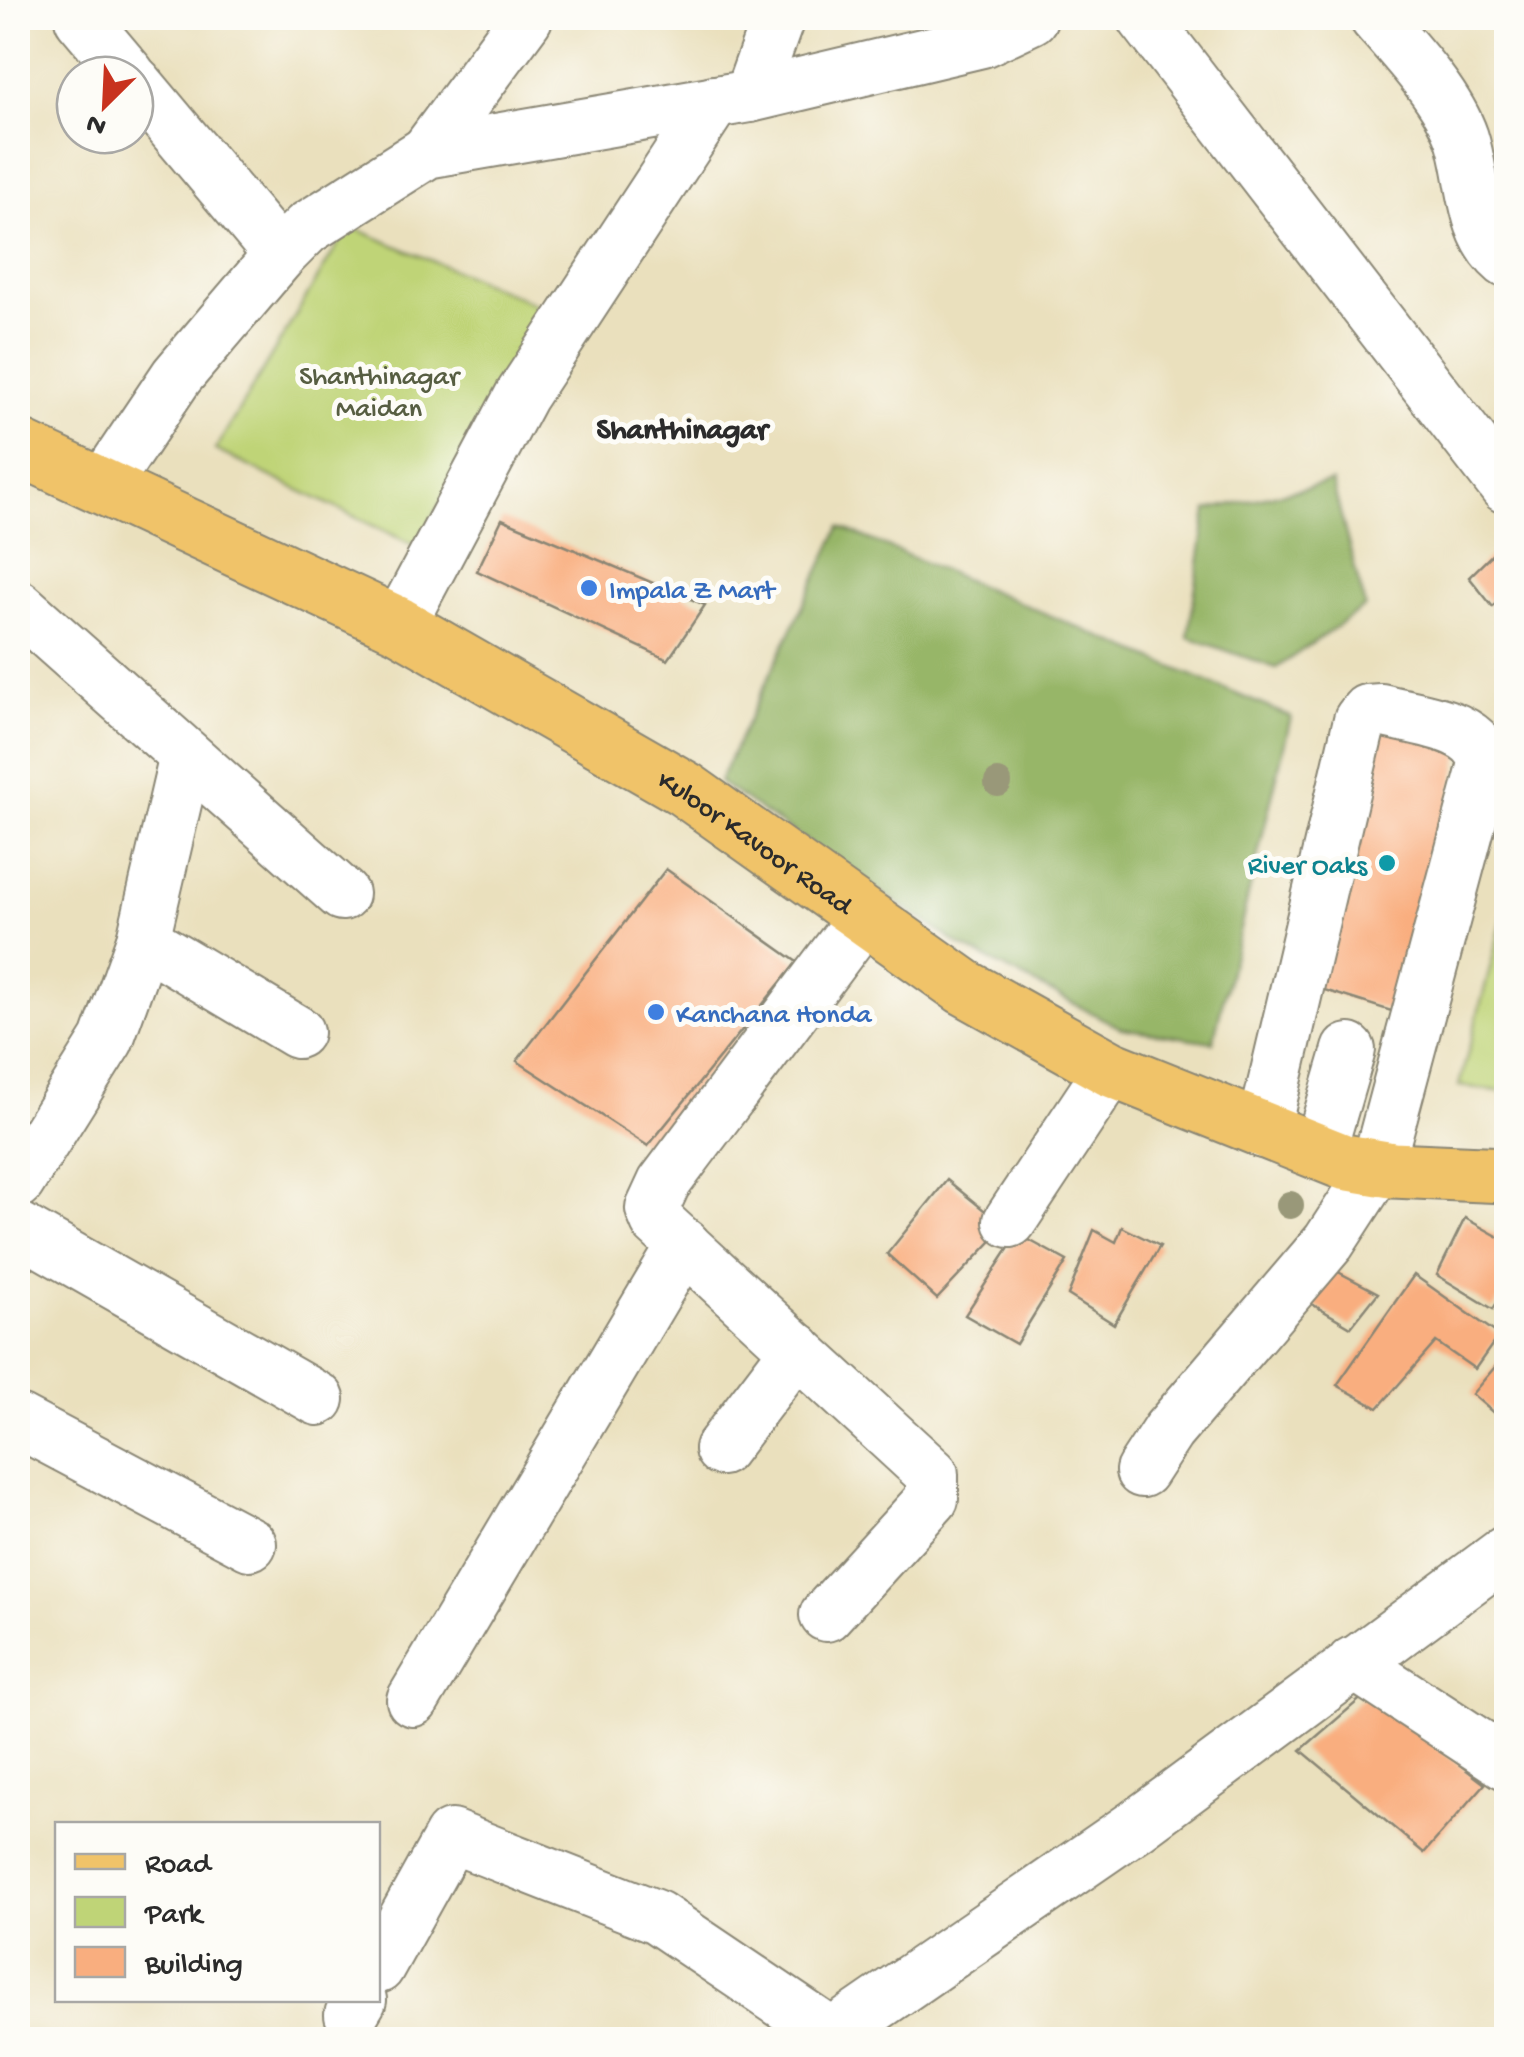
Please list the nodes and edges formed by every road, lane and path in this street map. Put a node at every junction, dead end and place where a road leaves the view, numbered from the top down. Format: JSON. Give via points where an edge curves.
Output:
{"nodes":[{"id":1,"x":80,"y":18,"type":"edge"},
{"id":2,"x":526,"y":18,"type":"edge"},
{"id":3,"x":778,"y":18,"type":"edge"},
{"id":4,"x":1031,"y":18,"type":"edge"},
{"id":5,"x":1144,"y":18,"type":"edge"},
{"id":6,"x":1376,"y":18,"type":"edge"},
{"id":7,"x":112,"y":55,"type":"edge"},
{"id":8,"x":732,"y":99,"type":"junction"},
{"id":9,"x":155,"y":106,"type":"edge"},
{"id":10,"x":427,"y":152,"type":"junction"},
{"id":11,"x":280,"y":255,"type":"junction"},
{"id":12,"x":1506,"y":261,"type":"edge"},
{"id":13,"x":18,"y":447,"type":"edge"},
{"id":14,"x":102,"y":486,"type":"junction"},
{"id":15,"x":1506,"y":487,"type":"edge"},
{"id":16,"x":18,"y":606,"type":"edge"},
{"id":17,"x":399,"y":625,"type":"junction"},
{"id":18,"x":186,"y":756,"type":"junction"},
{"id":19,"x":342,"y":894,"type":"dead end"},
{"id":20,"x":864,"y":917,"type":"junction"},
{"id":21,"x":143,"y":940,"type":"junction"},
{"id":22,"x":297,"y":1032,"type":"dead end"},
{"id":23,"x":1350,"y":1050,"type":"dead end"},
{"id":24,"x":1111,"y":1069,"type":"junction"},
{"id":25,"x":1263,"y":1132,"type":"junction"},
{"id":26,"x":1319,"y":1153,"type":"junction"},
{"id":27,"x":1377,"y":1168,"type":"junction"},
{"id":28,"x":1506,"y":1175,"type":"edge"},
{"id":29,"x":18,"y":1182,"type":"edge"},
{"id":30,"x":1010,"y":1221,"type":"dead end"},
{"id":31,"x":18,"y":1228,"type":"edge"},
{"id":32,"x":684,"y":1246,"type":"junction"},
{"id":33,"x":798,"y":1349,"type":"junction"},
{"id":34,"x":318,"y":1399,"type":"dead end"},
{"id":35,"x":18,"y":1421,"type":"edge"},
{"id":36,"x":721,"y":1449,"type":"dead end"},
{"id":37,"x":1142,"y":1471,"type":"dead end"},
{"id":38,"x":250,"y":1544,"type":"dead end"},
{"id":39,"x":1506,"y":1552,"type":"edge"},
{"id":40,"x":826,"y":1615,"type":"dead end"},
{"id":41,"x":1354,"y":1663,"type":"junction"},
{"id":42,"x":413,"y":1700,"type":"dead end"},
{"id":43,"x":1506,"y":1763,"type":"edge"},
{"id":44,"x":380,"y":1964,"type":"edge"},
{"id":45,"x":828,"y":2037,"type":"edge"}],
"edges":[{"from":1,"to":7,"type":"street"},
{"from":2,"to":10,"type":"street"},
{"from":3,"to":8,"type":"street"},
{"from":4,"to":8,"type":"street","via":[[982,40]]},
{"from":5,"to":15,"type":"street"},
{"from":6,"to":12,"type":"street","via":[[1418,66],[1462,136],[1475,206]]},
{"from":8,"to":10,"type":"street"},
{"from":8,"to":17,"type":"street","via":[[521,396]]},
{"from":9,"to":11,"type":"street"},
{"from":10,"to":11,"type":"street","via":[[307,228]]},
{"from":11,"to":14,"type":"street","via":[[177,376]]},
{"from":13,"to":14,"type":"main road","name":"Kuloor Kavoor Road"},
{"from":14,"to":17,"type":"main road","name":"Kuloor Kavoor Road"},
{"from":16,"to":18,"type":"street"},
{"from":17,"to":20,"type":"main road","name":"Kuloor Kavoor Road","via":[[684,789]]},
{"from":18,"to":19,"type":"street"},
{"from":18,"to":21,"type":"street"},
{"from":20,"to":24,"type":"main road","name":"Kuloor Kavoor Road","via":[[964,987]]},
{"from":20,"to":32,"type":"street","via":[[653,1198],[657,1221]]},
{"from":21,"to":22,"type":"street"},
{"from":21,"to":29,"type":"street","via":[[106,1040]]},
{"from":23,"to":26,"type":"street"},
{"from":24,"to":25,"type":"main road","name":"Kuloor Kavoor Road"},
{"from":24,"to":30,"type":"street"},
{"from":25,"to":26,"type":"main road","name":"Kuloor Kavoor Road"},
{"from":25,"to":27,"type":"street","via":[[1360,720],[1373,709],[1463,733],[1479,746],[1485,764]]},
{"from":26,"to":27,"type":"main road","name":"Kuloor Kavoor Road"},
{"from":27,"to":28,"type":"main road","name":"Kuloor Kavoor Road"},
{"from":27,"to":37,"type":"street","via":[[1330,1242],[1168,1431]]},
{"from":31,"to":34,"type":"street"},
{"from":32,"to":33,"type":"street"},
{"from":32,"to":42,"type":"street"},
{"from":33,"to":36,"type":"street"},
{"from":33,"to":40,"type":"street","via":[[922,1462],[935,1486],[932,1499]]},
{"from":35,"to":38,"type":"street"},
{"from":39,"to":41,"type":"street"},
{"from":41,"to":43,"type":"street"},
{"from":41,"to":45,"type":"street","via":[[1137,1824]]},
{"from":44,"to":45,"type":"street","via":[[451,1836],[657,1917]]}]}
